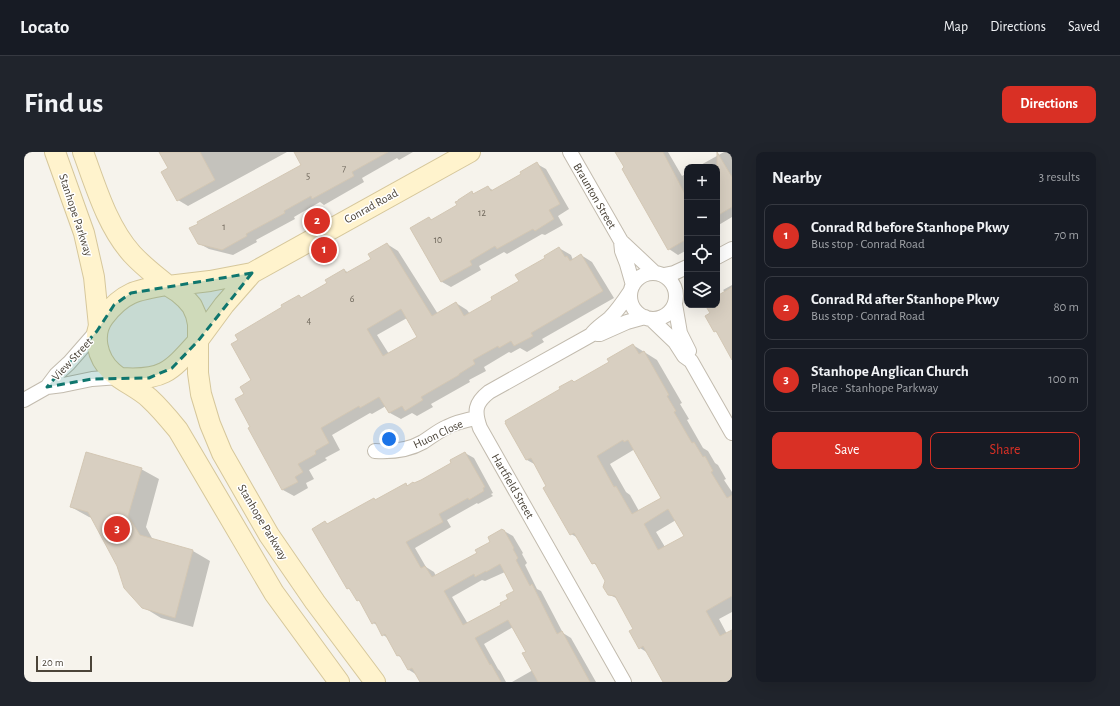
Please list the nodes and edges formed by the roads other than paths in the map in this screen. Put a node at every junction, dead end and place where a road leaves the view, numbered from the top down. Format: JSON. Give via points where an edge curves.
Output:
{"nodes":[{"id":1,"x":55,"y":152,"type":"edge"},
{"id":2,"x":83,"y":152,"type":"edge"},
{"id":3,"x":470,"y":152,"type":"edge"},
{"id":4,"x":570,"y":152,"type":"edge"},
{"id":5,"x":621,"y":241,"type":"junction"},
{"id":6,"x":732,"y":249,"type":"edge"},
{"id":7,"x":720,"y":255,"type":"edge"},
{"id":8,"x":684,"y":268,"type":"edge"},
{"id":9,"x":252,"y":273,"type":"junction"},
{"id":10,"x":659,"y":274,"type":"junction"},
{"id":11,"x":168,"y":285,"type":"junction"},
{"id":12,"x":632,"y":289,"type":"junction"},
{"id":13,"x":684,"y":290,"type":"edge"},
{"id":14,"x":675,"y":301,"type":"junction"},
{"id":15,"x":648,"y":318,"type":"junction"},
{"id":16,"x":98,"y":329,"type":"junction"},
{"id":17,"x":591,"y":335,"type":"junction"},
{"id":18,"x":198,"y":340,"type":"junction"},
{"id":19,"x":690,"y":361,"type":"junction"},
{"id":20,"x":120,"y":378,"type":"junction"},
{"id":21,"x":47,"y":387,"type":"junction"},
{"id":22,"x":24,"y":400,"type":"edge"},
{"id":23,"x":476,"y":418,"type":"junction"},
{"id":24,"x":732,"y":433,"type":"edge"},
{"id":25,"x":375,"y":451,"type":"dead end"},
{"id":26,"x":339,"y":682,"type":"edge"},
{"id":27,"x":375,"y":682,"type":"edge"},
{"id":28,"x":624,"y":682,"type":"edge"}],
"edges":[{"from":1,"to":16,"type":"main road","name":"Stanhope Parkway","via":[[90,256]]},
{"from":2,"to":11,"type":"main road","via":[[108,217],[123,242],[141,263]]},
{"from":3,"to":9,"type":"main road","name":"Conrad Road"},
{"from":4,"to":5,"type":"street","name":"Braunton Street"},
{"from":5,"to":10,"type":"street","name":"Braunton Street"},
{"from":5,"to":12,"type":"street","name":"Braunton Street"},
{"from":6,"to":7,"type":"street"},
{"from":8,"to":10,"type":"street","via":[[674,273]]},
{"from":9,"to":11,"type":"main road","name":"Conrad Road"},
{"from":9,"to":18,"type":"main road","name":"Conrad Road"},
{"from":10,"to":12,"type":"street","via":[[648,273],[642,276],[636,280]]},
{"from":10,"to":14,"type":"street","via":[[673,284]]},
{"from":11,"to":16,"type":"main road","via":[[143,289],[121,299],[103,319]]},
{"from":11,"to":18,"type":"main road","via":[[192,306],[198,324]]},
{"from":12,"to":15,"type":"street","via":[[633,307]]},
{"from":12,"to":17,"type":"street","via":[[619,309]]},
{"from":13,"to":14,"type":"street"},
{"from":14,"to":15,"type":"street","via":[[665,316]]},
{"from":14,"to":19,"type":"street","via":[[680,333],[690,353]]},
{"from":15,"to":17,"type":"street","via":[[627,322],[600,334]]},
{"from":15,"to":19,"type":"street","via":[[675,342]]},
{"from":16,"to":20,"type":"main road","via":[[98,344],[102,356],[112,372]]},
{"from":16,"to":21,"type":"street","name":"View Street"},
{"from":17,"to":23,"type":"street","via":[[489,392],[480,402]]},
{"from":18,"to":20,"type":"main road","via":[[180,361],[165,373],[150,378]]},
{"from":18,"to":27,"type":"main road","name":"Stanhope Parkway","via":[[201,394],[222,453],[269,535],[314,602]]},
{"from":19,"to":24,"type":"street"},
{"from":20,"to":21,"type":"street","name":"View Street","via":[[92,378]]},
{"from":20,"to":26,"type":"main road","via":[[148,397],[178,430],[274,593]]},
{"from":21,"to":22,"type":"street","name":"View Street"},
{"from":23,"to":25,"type":"street","name":"Huon Close","via":[[447,427],[421,443],[407,448],[391,452]]},
{"from":23,"to":28,"type":"street","name":"Hartfield Street"}]}
